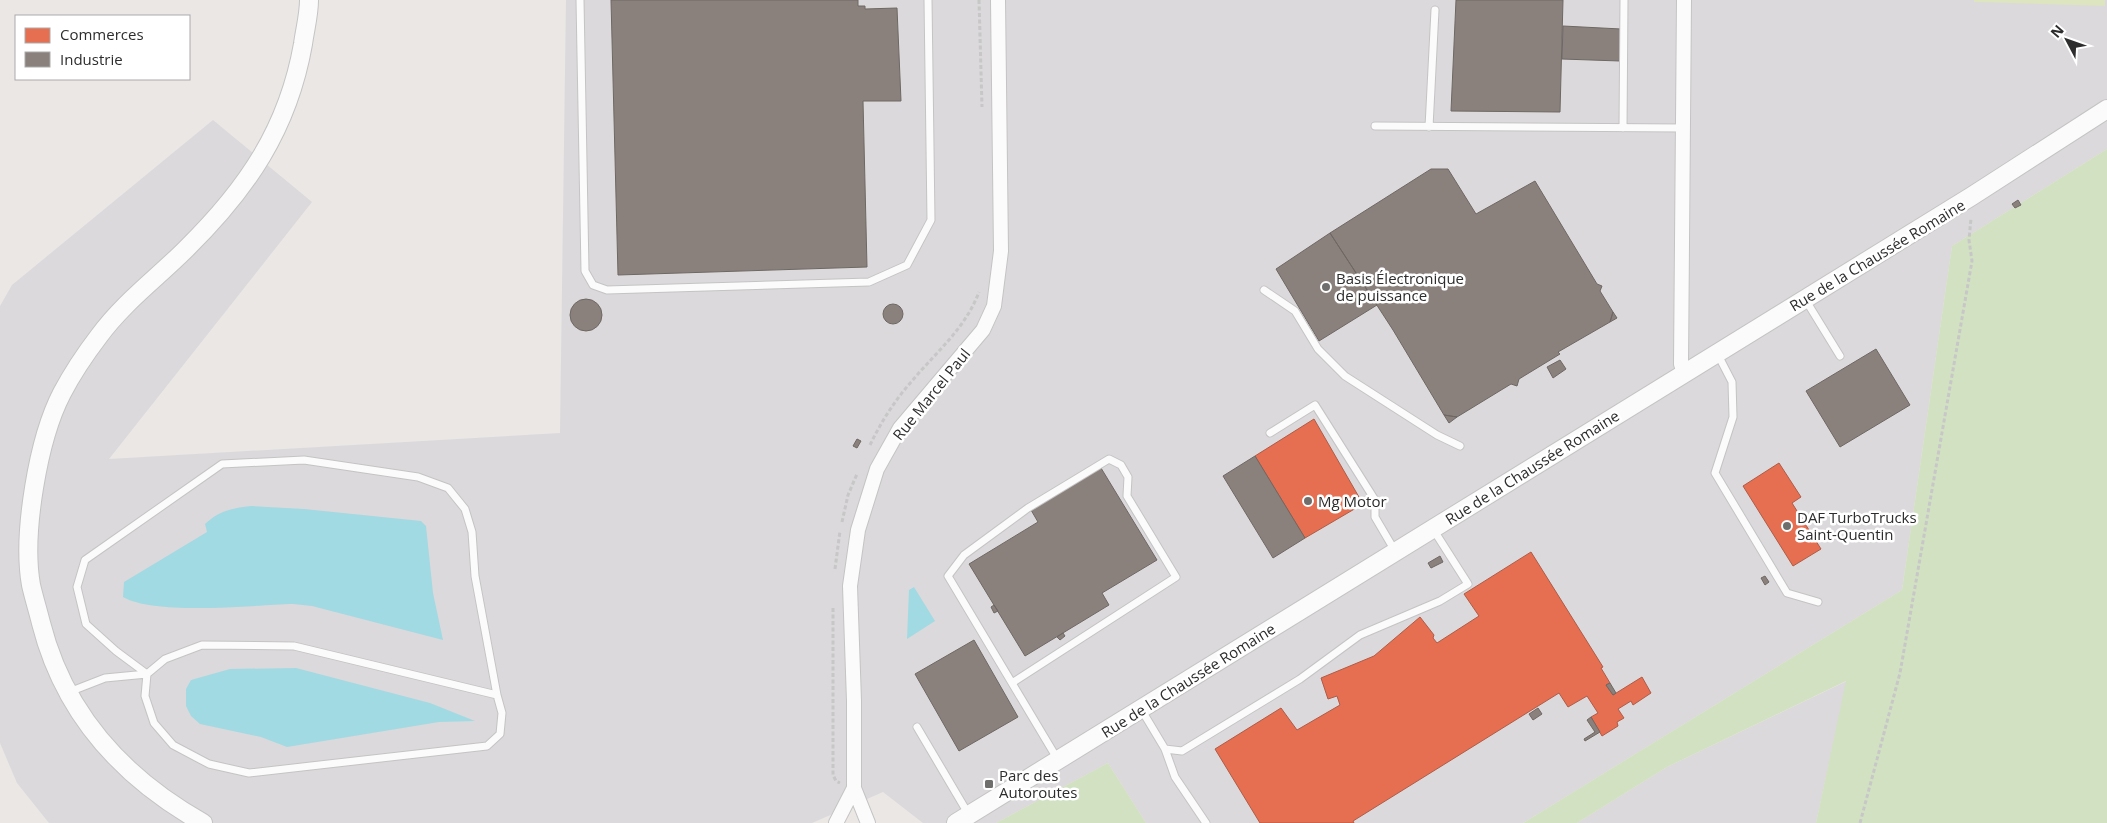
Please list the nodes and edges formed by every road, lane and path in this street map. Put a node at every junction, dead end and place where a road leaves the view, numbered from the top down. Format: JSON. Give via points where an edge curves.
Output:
{"nodes":[{"id":1,"x":309,"y":0,"type":"edge"},
{"id":2,"x":580,"y":0,"type":"edge"},
{"id":3,"x":928,"y":0,"type":"edge"},
{"id":4,"x":998,"y":0,"type":"edge"},
{"id":5,"x":1624,"y":0,"type":"edge"},
{"id":6,"x":1684,"y":0,"type":"edge"},
{"id":7,"x":1435,"y":10,"type":"dead end"},
{"id":8,"x":2107,"y":110,"type":"edge"},
{"id":9,"x":1375,"y":126,"type":"dead end"},
{"id":10,"x":1429,"y":127,"type":"junction"},
{"id":11,"x":1623,"y":128,"type":"junction"},
{"id":12,"x":1683,"y":128,"type":"junction"},
{"id":13,"x":1972,"y":196,"type":"junction"},
{"id":14,"x":1264,"y":290,"type":"dead end"},
{"id":15,"x":1805,"y":298,"type":"junction"},
{"id":16,"x":1716,"y":353,"type":"junction"},
{"id":17,"x":1840,"y":356,"type":"dead end"},
{"id":18,"x":1684,"y":373,"type":"junction"},
{"id":19,"x":1270,"y":433,"type":"dead end"},
{"id":20,"x":1460,"y":446,"type":"dead end"},
{"id":21,"x":1433,"y":528,"type":"junction"},
{"id":22,"x":1395,"y":552,"type":"junction"},
{"id":23,"x":1818,"y":602,"type":"dead end"},
{"id":24,"x":148,"y":674,"type":"junction"},
{"id":25,"x":1012,"y":683,"type":"junction"},
{"id":26,"x":66,"y":693,"type":"junction"},
{"id":27,"x":497,"y":695,"type":"junction"},
{"id":28,"x":1140,"y":709,"type":"junction"},
{"id":29,"x":917,"y":727,"type":"dead end"},
{"id":30,"x":1165,"y":749,"type":"junction"},
{"id":31,"x":1058,"y":760,"type":"junction"},
{"id":32,"x":854,"y":788,"type":"junction"},
{"id":33,"x":963,"y":819,"type":"edge"},
{"id":34,"x":203,"y":823,"type":"edge"},
{"id":35,"x":836,"y":823,"type":"edge"},
{"id":36,"x":868,"y":823,"type":"edge"},
{"id":37,"x":1206,"y":823,"type":"edge"},
{"id":38,"x":1860,"y":823,"type":"edge"}],
"edges":[{"from":1,"to":26,"type":"street","via":[[296,80],[279,125],[254,169],[222,212],[186,250],[131,299],[99,336],[62,394],[40,454],[29,526],[31,583],[45,639]]},
{"from":2,"to":3,"type":"lane","via":[[585,271],[593,285],[607,290],[869,282],[907,264],[931,220]]},
{"from":4,"to":32,"type":"street","name":"Rue Marcel Paul","via":[[1000,251],[994,306],[983,330],[900,428],[877,469],[858,530],[850,586]]},
{"from":5,"to":11,"type":"lane"},
{"from":6,"to":12,"type":"street"},
{"from":7,"to":10,"type":"lane"},
{"from":8,"to":13,"type":"street","name":"Rue de la Chaussée Romaine"},
{"from":9,"to":10,"type":"lane"},
{"from":10,"to":11,"type":"lane"},
{"from":11,"to":12,"type":"lane"},
{"from":12,"to":18,"type":"street","via":[[1681,364]]},
{"from":13,"to":15,"type":"street","name":"Rue de la Chaussée Romaine"},
{"from":13,"to":38,"type":"path","via":[[1969,240],[1972,261],[1932,499],[1900,673]]},
{"from":14,"to":20,"type":"lane","via":[[1295,311],[1318,349],[1345,376],[1437,435]]},
{"from":15,"to":16,"type":"street","name":"Rue de la Chaussée Romaine"},
{"from":15,"to":17,"type":"lane"},
{"from":16,"to":18,"type":"street","name":"Rue de la Chaussée Romaine"},
{"from":16,"to":23,"type":"lane","via":[[1732,382],[1733,417],[1715,473],[1787,593]]},
{"from":18,"to":21,"type":"street","name":"Rue de la Chaussée Romaine"},
{"from":19,"to":22,"type":"lane","via":[[1315,405],[1375,500],[1375,517]]},
{"from":21,"to":22,"type":"street","name":"Rue de la Chaussée Romaine"},
{"from":21,"to":30,"type":"lane","via":[[1468,584],[1440,601],[1360,635],[1300,679],[1182,751]]},
{"from":22,"to":28,"type":"street","name":"Rue de la Chaussée Romaine"},
{"from":24,"to":26,"type":"lane","via":[[105,678]]},
{"from":24,"to":27,"type":"lane","via":[[165,659],[202,645],[294,646]]},
{"from":24,"to":27,"type":"lane","via":[[145,696],[154,724],[173,745],[208,764],[249,773],[488,746],[500,734],[502,713]]},
{"from":24,"to":27,"type":"lane","via":[[86,624],[77,587],[85,560],[222,464],[304,460],[418,477],[448,488],[465,510],[472,532],[475,576]]},
{"from":25,"to":25,"type":"lane","via":[[948,576],[964,554],[1028,508],[1109,459],[1121,465],[1128,477],[1127,496],[1176,577]]},
{"from":25,"to":31,"type":"lane"},
{"from":26,"to":34,"type":"street","via":[[91,730],[117,759],[158,794]]},
{"from":28,"to":30,"type":"lane"},
{"from":28,"to":31,"type":"street","name":"Rue de la Chaussée Romaine"},
{"from":29,"to":33,"type":"lane"},
{"from":30,"to":37,"type":"lane","via":[[1175,777]]},
{"from":31,"to":33,"type":"street","name":"Rue de la Chaussée Romaine"},
{"from":32,"to":35,"type":"street","name":"Rue Marcel Paul"},
{"from":32,"to":36,"type":"street","name":"Rue Marcel Paul"}]}
